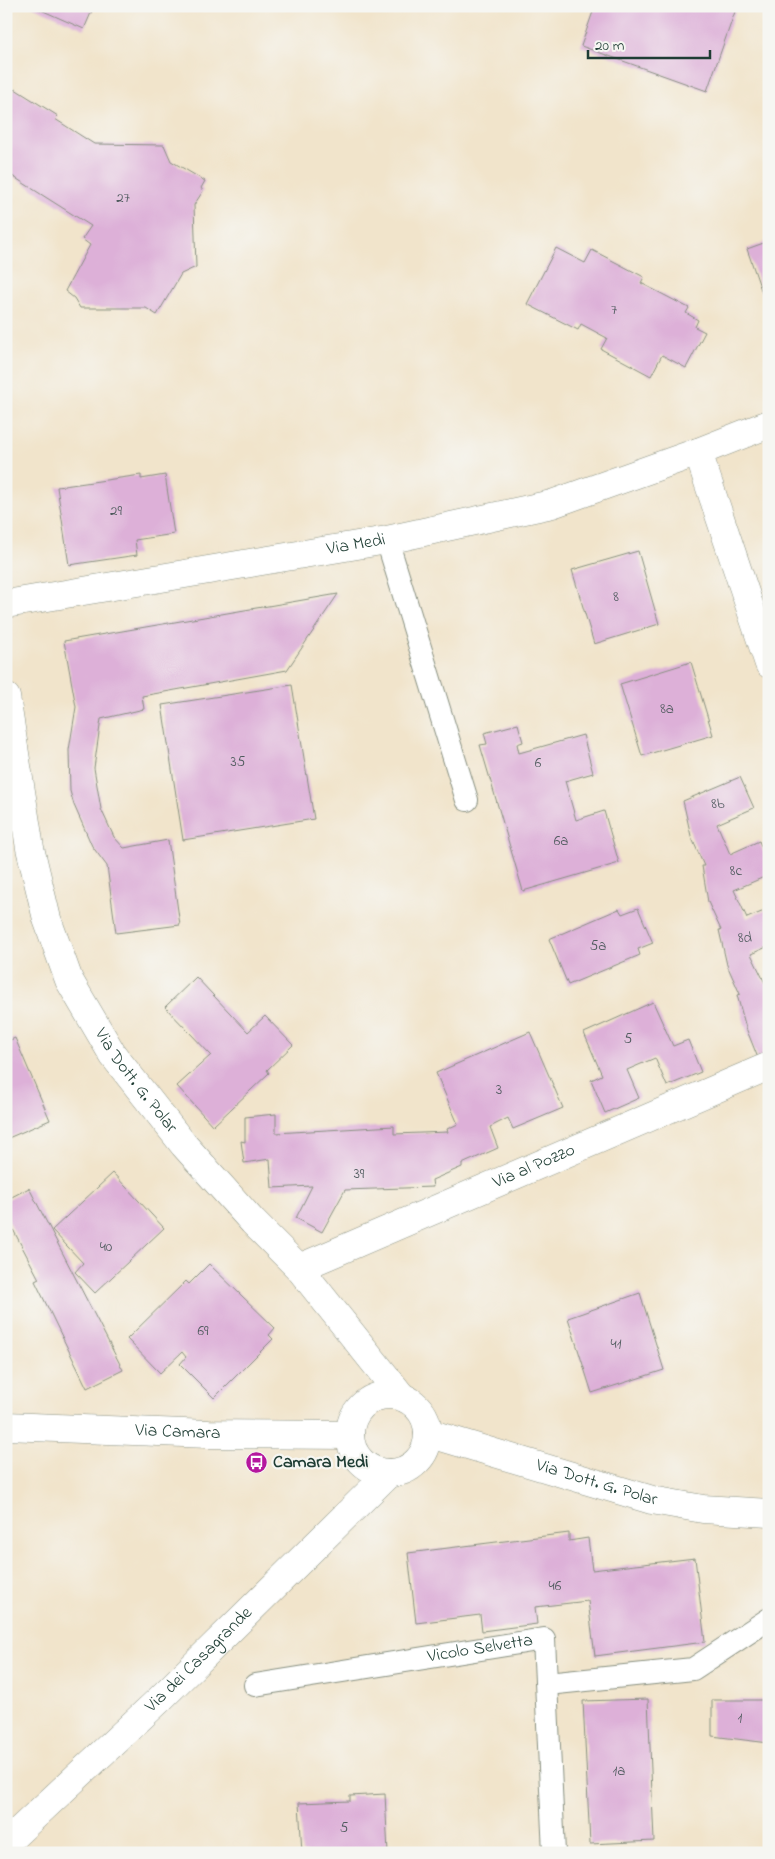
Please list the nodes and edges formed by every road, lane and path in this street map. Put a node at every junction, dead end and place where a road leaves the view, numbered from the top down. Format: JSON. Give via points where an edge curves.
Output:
{"nodes":[{"id":1,"x":769,"y":424,"type":"edge"},
{"id":2,"x":698,"y":452,"type":"junction"},
{"id":3,"x":387,"y":540,"type":"junction"},
{"id":4,"x":6,"y":604,"type":"edge"},
{"id":5,"x":769,"y":664,"type":"edge"},
{"id":6,"x":6,"y":697,"type":"edge"},
{"id":7,"x":467,"y":800,"type":"dead end"},
{"id":8,"x":769,"y":1066,"type":"edge"},
{"id":9,"x":299,"y":1268,"type":"junction"},
{"id":10,"x":402,"y":1397,"type":"junction"},
{"id":11,"x":6,"y":1426,"type":"edge"},
{"id":12,"x":428,"y":1434,"type":"junction"},
{"id":13,"x":350,"y":1435,"type":"junction"},
{"id":14,"x":388,"y":1474,"type":"junction"},
{"id":15,"x":769,"y":1513,"type":"edge"},
{"id":16,"x":769,"y":1619,"type":"edge"},
{"id":17,"x":546,"y":1684,"type":"junction"},
{"id":18,"x":255,"y":1685,"type":"dead end"},
{"id":19,"x":6,"y":1843,"type":"edge"},
{"id":20,"x":554,"y":1853,"type":"edge"}],
"edges":[{"from":1,"to":2,"type":"street","name":"Via Medi"},
{"from":2,"to":3,"type":"street","name":"Via Medi","via":[[552,504]]},
{"from":2,"to":5,"type":"street"},
{"from":3,"to":4,"type":"street","name":"Via Medi"},
{"from":3,"to":7,"type":"lane"},
{"from":6,"to":9,"type":"street","name":"Via Dott. G. Polar","via":[[30,848],[47,919],[69,980],[113,1055],[178,1137],[253,1222]]},
{"from":8,"to":9,"type":"street","name":"Via al Pozzo"},
{"from":9,"to":10,"type":"street","name":"Via Dott. G. Polar"},
{"from":10,"to":12,"type":"street","via":[[421,1411]]},
{"from":10,"to":13,"type":"street","via":[[390,1395],[366,1402],[354,1417]]},
{"from":11,"to":13,"type":"street","name":"Via Camara","via":[[208,1434]]},
{"from":12,"to":14,"type":"street","via":[[421,1457],[412,1466]]},
{"from":12,"to":15,"type":"street","name":"Via Dott. G. Polar","via":[[652,1500],[703,1509]]},
{"from":13,"to":14,"type":"street","via":[[352,1447],[366,1466]]},
{"from":14,"to":19,"type":"street","name":"Via dei Casagrande","via":[[159,1700]]},
{"from":16,"to":17,"type":"lane","via":[[693,1669]]},
{"from":17,"to":18,"type":"lane","name":"Vicolo Selvetta","via":[[544,1639]]},
{"from":17,"to":20,"type":"lane"}]}
